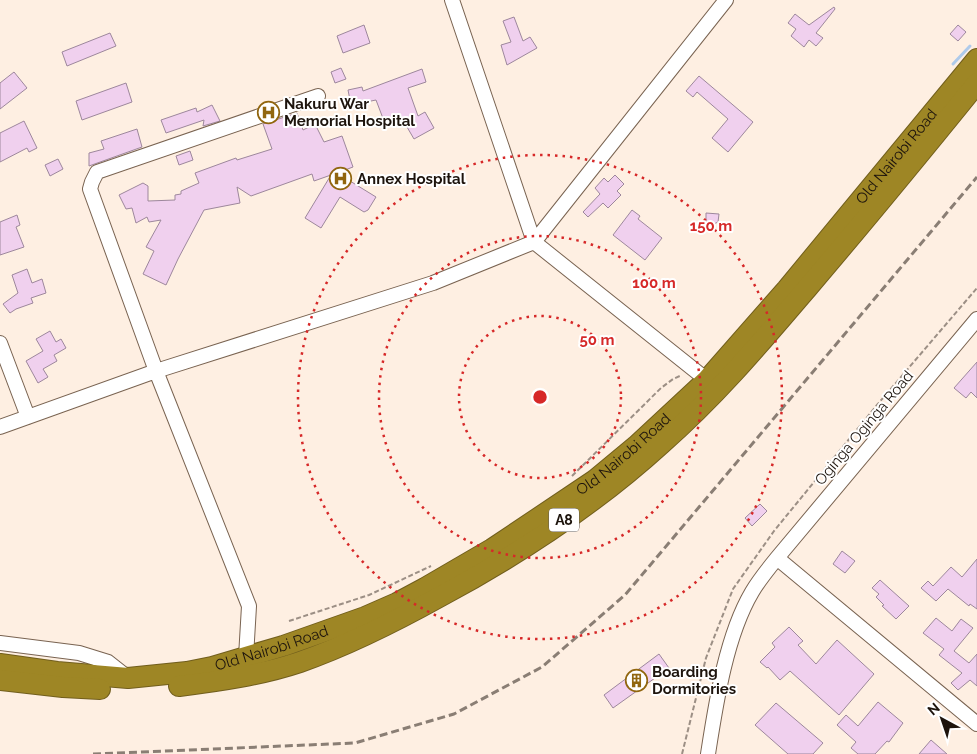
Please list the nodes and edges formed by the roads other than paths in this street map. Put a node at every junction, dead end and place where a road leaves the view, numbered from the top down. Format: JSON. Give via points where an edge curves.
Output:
{"nodes":[{"id":1,"x":452,"y":0,"type":"edge"},
{"id":2,"x":726,"y":0,"type":"edge"},
{"id":3,"x":977,"y":59,"type":"edge"},
{"id":4,"x":977,"y":83,"type":"edge"},
{"id":5,"x":318,"y":96,"type":"dead end"},
{"id":6,"x":534,"y":242,"type":"junction"},
{"id":7,"x":975,"y":324,"type":"edge"},
{"id":8,"x":0,"y":343,"type":"edge"},
{"id":9,"x":156,"y":371,"type":"junction"},
{"id":10,"x":707,"y":380,"type":"junction"},
{"id":11,"x":28,"y":417,"type":"junction"},
{"id":12,"x":0,"y":427,"type":"edge"},
{"id":13,"x":777,"y":558,"type":"junction"},
{"id":14,"x":0,"y":643,"type":"edge"},
{"id":15,"x":246,"y":657,"type":"junction"},
{"id":16,"x":0,"y":664,"type":"edge"},
{"id":17,"x":128,"y":678,"type":"junction"},
{"id":18,"x":0,"y":680,"type":"edge"},
{"id":19,"x":977,"y":724,"type":"edge"},
{"id":20,"x":708,"y":754,"type":"edge"}],
"edges":[{"from":1,"to":6,"type":"street"},
{"from":2,"to":6,"type":"street"},
{"from":3,"to":10,"type":"highway","name":"Old Nairobi Road","number":"A8","via":[[787,290]]},
{"from":4,"to":18,"type":"highway","name":"Old Nairobi Road","number":"A8","via":[[722,387],[663,443],[608,488],[480,575],[349,642],[300,662],[254,674],[137,690]]},
{"from":5,"to":9,"type":"street","via":[[97,172],[90,189]]},
{"from":6,"to":9,"type":"street","via":[[433,282]]},
{"from":6,"to":10,"type":"street"},
{"from":7,"to":13,"type":"street","name":"Oginga Oginga Road"},
{"from":8,"to":11,"type":"street"},
{"from":9,"to":11,"type":"street"},
{"from":9,"to":15,"type":"street","via":[[249,606]]},
{"from":10,"to":15,"type":"highway","name":"Old Nairobi Road","number":"A8","via":[[595,480],[449,575],[365,617]]},
{"from":11,"to":12,"type":"street"},
{"from":13,"to":19,"type":"street"},
{"from":13,"to":20,"type":"street","name":"Oginga Oginga Road","via":[[751,592],[738,622],[715,710]]},
{"from":14,"to":17,"type":"street","via":[[78,653],[108,662]]},
{"from":15,"to":17,"type":"highway","name":"Old Nairobi Road","number":"A8","via":[[188,672]]},
{"from":16,"to":17,"type":"highway","name":"Old Nairobi Road","number":"A8"}]}
